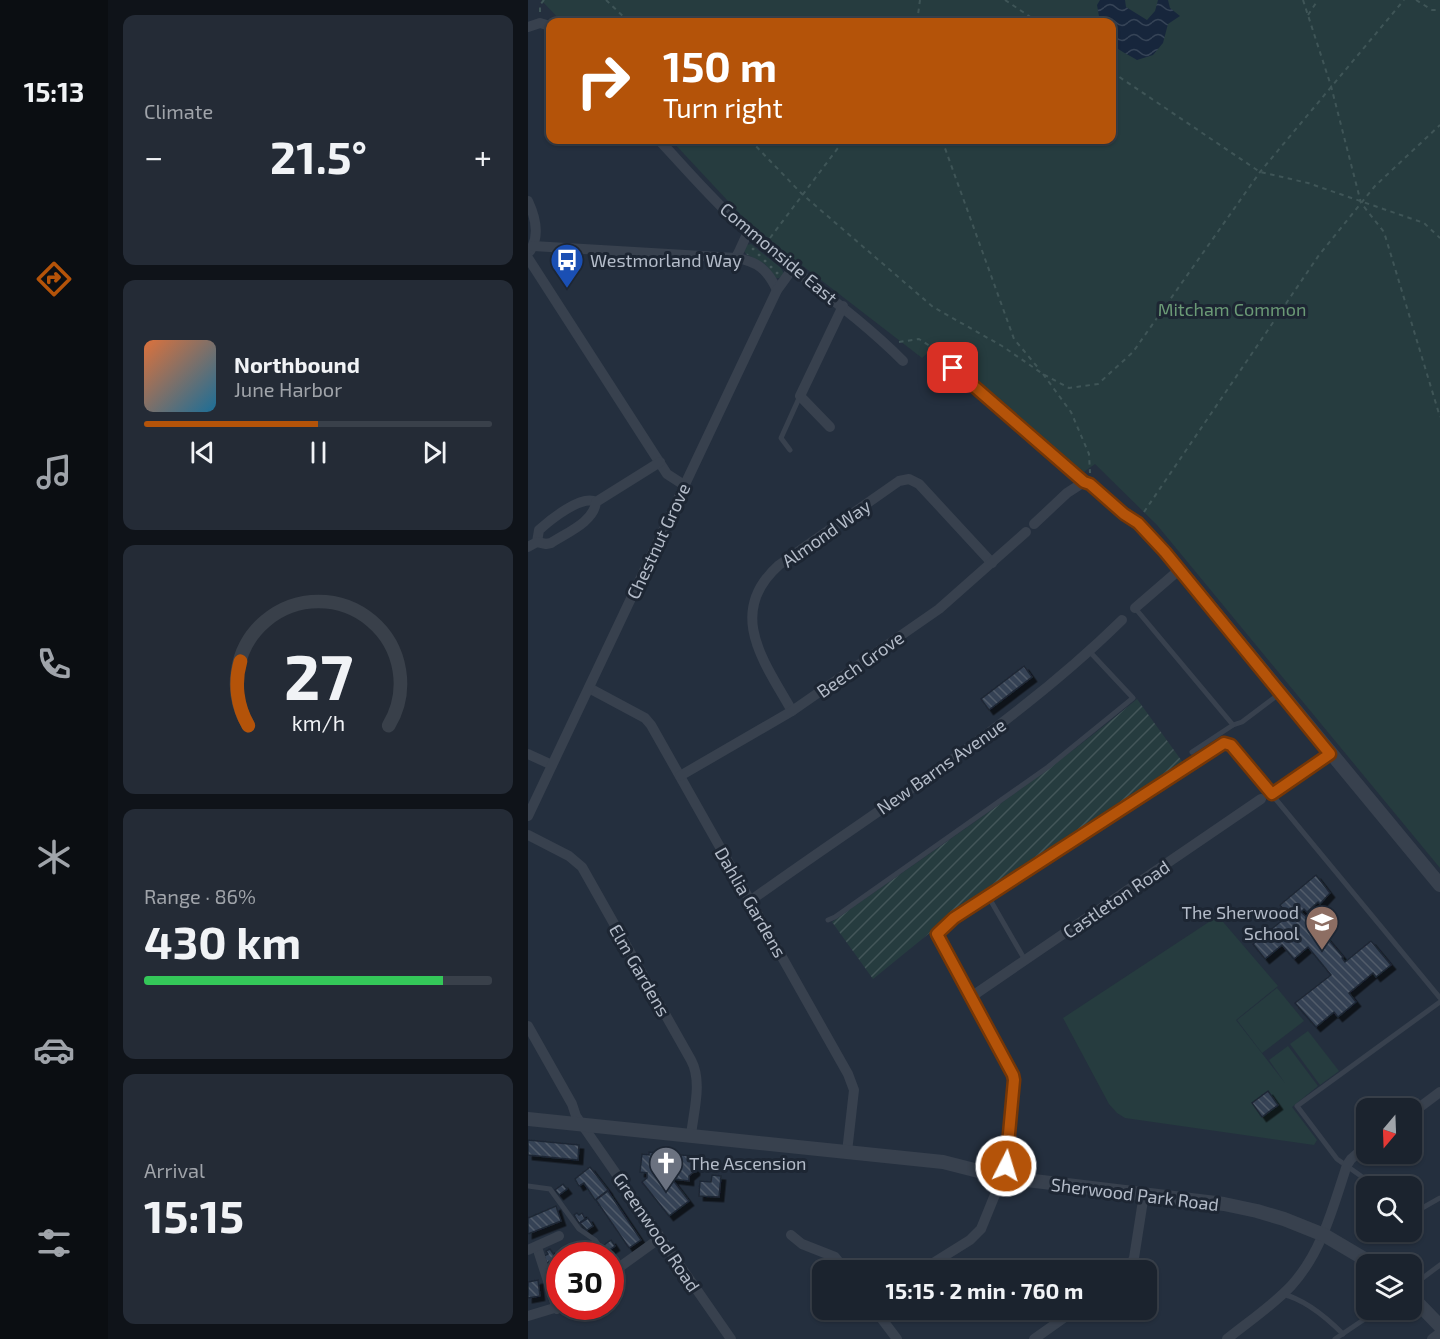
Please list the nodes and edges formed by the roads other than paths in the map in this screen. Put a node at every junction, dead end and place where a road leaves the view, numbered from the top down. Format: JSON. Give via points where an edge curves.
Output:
{"nodes":[{"id":1,"x":545,"y":25,"type":"edge"},
{"id":2,"x":528,"y":27,"type":"edge"},
{"id":3,"x":663,"y":144,"type":"edge"},
{"id":4,"x":528,"y":201,"type":"edge"},
{"id":5,"x":748,"y":232,"type":"junction"},
{"id":6,"x":531,"y":250,"type":"edge"},
{"id":7,"x":528,"y":258,"type":"edge"},
{"id":8,"x":736,"y":258,"type":"junction"},
{"id":9,"x":793,"y":268,"type":"junction"},
{"id":10,"x":777,"y":290,"type":"junction"},
{"id":11,"x":843,"y":306,"type":"junction"},
{"id":12,"x":936,"y":352,"type":"road end"},
{"id":13,"x":903,"y":361,"type":"dead end"},
{"id":14,"x":800,"y":396,"type":"junction"},
{"id":15,"x":830,"y":428,"type":"dead end"},
{"id":16,"x":790,"y":450,"type":"dead end"},
{"id":17,"x":660,"y":462,"type":"junction"},
{"id":18,"x":1087,"y":483,"type":"junction"},
{"id":19,"x":684,"y":485,"type":"junction"},
{"id":20,"x":596,"y":502,"type":"junction"},
{"id":21,"x":1138,"y":523,"type":"joint"},
{"id":22,"x":532,"y":544,"type":"edge"},
{"id":23,"x":992,"y":563,"type":"junction"},
{"id":24,"x":1179,"y":570,"type":"junction"},
{"id":25,"x":1135,"y":608,"type":"joint"},
{"id":26,"x":1122,"y":620,"type":"dead end"},
{"id":27,"x":1090,"y":652,"type":"junction"},
{"id":28,"x":589,"y":688,"type":"junction"},
{"id":29,"x":1280,"y":693,"type":"junction"},
{"id":30,"x":792,"y":711,"type":"junction"},
{"id":31,"x":1233,"y":725,"type":"junction"},
{"id":32,"x":1192,"y":752,"type":"dead end"},
{"id":33,"x":528,"y":754,"type":"edge"},
{"id":34,"x":1330,"y":754,"type":"junction"},
{"id":35,"x":552,"y":765,"type":"junction"},
{"id":36,"x":680,"y":776,"type":"junction"},
{"id":37,"x":1272,"y":794,"type":"junction"},
{"id":38,"x":1261,"y":799,"type":"dead end"},
{"id":39,"x":528,"y":816,"type":"edge"},
{"id":40,"x":528,"y":835,"type":"edge"},
{"id":41,"x":1440,"y":885,"type":"edge"},
{"id":42,"x":988,"y":896,"type":"junction"},
{"id":43,"x":750,"y":901,"type":"junction"},
{"id":44,"x":828,"y":920,"type":"dead end"},
{"id":45,"x":937,"y":934,"type":"joint"},
{"id":46,"x":1026,"y":960,"type":"junction"},
{"id":47,"x":971,"y":997,"type":"junction"},
{"id":48,"x":1440,"y":1000,"type":"edge"},
{"id":49,"x":528,"y":1026,"type":"edge"},
{"id":50,"x":1440,"y":1092,"type":"edge"},
{"id":51,"x":1422,"y":1106,"type":"edge"},
{"id":52,"x":528,"y":1119,"type":"edge"},
{"id":53,"x":583,"y":1125,"type":"junction"},
{"id":54,"x":691,"y":1136,"type":"junction"},
{"id":55,"x":847,"y":1152,"type":"junction"},
{"id":56,"x":1356,"y":1155,"type":"edge"},
{"id":57,"x":1347,"y":1166,"type":"junction"},
{"id":58,"x":1361,"y":1176,"type":"edge"},
{"id":59,"x":1002,"y":1177,"type":"junction"},
{"id":60,"x":528,"y":1186,"type":"edge"},
{"id":61,"x":1144,"y":1194,"type":"junction"},
{"id":62,"x":1440,"y":1198,"type":"edge"},
{"id":63,"x":1422,"y":1208,"type":"edge"},
{"id":64,"x":791,"y":1235,"type":"dead end"},
{"id":65,"x":1324,"y":1235,"type":"junction"},
{"id":66,"x":560,"y":1236,"type":"dead end"},
{"id":67,"x":660,"y":1238,"type":"junction"},
{"id":68,"x":596,"y":1242,"type":"edge"},
{"id":69,"x":533,"y":1249,"type":"edge"},
{"id":70,"x":1356,"y":1254,"type":"edge"},
{"id":71,"x":837,"y":1260,"type":"edge"},
{"id":72,"x":937,"y":1260,"type":"edge"},
{"id":73,"x":1133,"y":1260,"type":"edge"},
{"id":74,"x":624,"y":1261,"type":"edge"},
{"id":75,"x":1440,"y":1265,"type":"edge"},
{"id":76,"x":546,"y":1278,"type":"edge"},
{"id":77,"x":1422,"y":1278,"type":"edge"},
{"id":78,"x":1282,"y":1294,"type":"junction"},
{"id":79,"x":1422,"y":1307,"type":"edge"},
{"id":80,"x":546,"y":1311,"type":"edge"},
{"id":81,"x":528,"y":1316,"type":"edge"},
{"id":82,"x":883,"y":1320,"type":"edge"},
{"id":83,"x":1061,"y":1320,"type":"edge"},
{"id":84,"x":1363,"y":1320,"type":"edge"},
{"id":85,"x":1440,"y":1326,"type":"edge"},
{"id":86,"x":1440,"y":1333,"type":"edge"},
{"id":87,"x":1343,"y":1334,"type":"junction"},
{"id":88,"x":731,"y":1339,"type":"edge"},
{"id":89,"x":897,"y":1339,"type":"edge"},
{"id":90,"x":1034,"y":1339,"type":"edge"},
{"id":91,"x":1227,"y":1339,"type":"edge"},
{"id":92,"x":1335,"y":1339,"type":"edge"},
{"id":93,"x":1432,"y":1339,"type":"edge"}],
"edges":[{"from":1,"to":2,"type":"street"},
{"from":3,"to":5,"type":"street","name":"Commonside East"},
{"from":4,"to":6,"type":"street","via":[[536,232]]},
{"from":5,"to":8,"type":"street"},
{"from":5,"to":9,"type":"street","name":"Commonside East"},
{"from":6,"to":8,"type":"street"},
{"from":7,"to":17,"type":"street"},
{"from":8,"to":10,"type":"street","via":[[756,263],[765,270]]},
{"from":9,"to":10,"type":"street","name":"Chestnut Grove"},
{"from":9,"to":11,"type":"street","name":"Commonside East"},
{"from":10,"to":19,"type":"street","name":"Chestnut Grove"},
{"from":11,"to":13,"type":"street","name":"Commonside East"},
{"from":11,"to":14,"type":"street"},
{"from":12,"to":18,"type":"lane"},
{"from":14,"to":15,"type":"street"},
{"from":14,"to":16,"type":"lane","via":[[781,438]]},
{"from":17,"to":19,"type":"street","via":[[671,477]]},
{"from":17,"to":20,"type":"street"},
{"from":18,"to":21,"type":"street"},
{"from":18,"to":23,"type":"street","name":"Beech Grove","via":[[1067,493]]},
{"from":19,"to":28,"type":"street","name":"Chestnut Grove"},
{"from":20,"to":22,"type":"street","via":[[587,519],[551,543]]},
{"from":20,"to":22,"type":"street","via":[[580,501],[539,530]]},
{"from":21,"to":24,"type":"street"},
{"from":23,"to":30,"type":"street","name":"Beech Grove","via":[[945,605]]},
{"from":23,"to":30,"type":"street","name":"Almond Way","via":[[919,483],[909,479],[899,481],[779,565],[767,577],[755,601],[753,629],[762,659]]},
{"from":24,"to":25,"type":"street"},
{"from":24,"to":29,"type":"street"},
{"from":25,"to":31,"type":"lane"},
{"from":26,"to":27,"type":"street","name":"New Barns Avenue"},
{"from":27,"to":43,"type":"street","name":"New Barns Avenue","via":[[1010,718]]},
{"from":27,"to":44,"type":"lane","via":[[1132,698],[1048,767]]},
{"from":28,"to":35,"type":"street","name":"Chestnut Grove"},
{"from":28,"to":36,"type":"street","name":"Dahlia Gardens","via":[[645,718]]},
{"from":29,"to":31,"type":"lane"},
{"from":29,"to":34,"type":"street"},
{"from":30,"to":36,"type":"street","name":"Beech Grove"},
{"from":31,"to":32,"type":"lane"},
{"from":33,"to":35,"type":"street"},
{"from":34,"to":37,"type":"street"},
{"from":34,"to":41,"type":"street"},
{"from":35,"to":39,"type":"street","name":"Chestnut Grove"},
{"from":36,"to":43,"type":"street","name":"Dahlia Gardens"},
{"from":37,"to":42,"type":"lane","via":[[1231,745],[1224,743]]},
{"from":37,"to":48,"type":"lane"},
{"from":38,"to":46,"type":"street","name":"Castleton Road"},
{"from":40,"to":54,"type":"street","name":"Elm Gardens","via":[[582,867],[691,1060],[697,1080]]},
{"from":42,"to":45,"type":"lane"},
{"from":42,"to":46,"type":"lane"},
{"from":43,"to":55,"type":"street","name":"Dahlia Gardens","via":[[852,1082],[854,1097]]},
{"from":45,"to":47,"type":"street"},
{"from":46,"to":47,"type":"street","name":"Castleton Road"},
{"from":47,"to":59,"type":"street","via":[[1014,1080]]},
{"from":48,"to":57,"type":"lane","via":[[1297,1106],[1337,1159]]},
{"from":49,"to":53,"type":"street","name":"Greenwood Road"},
{"from":50,"to":51,"type":"street"},
{"from":52,"to":53,"type":"street","name":"Sherwood Park Road"},
{"from":53,"to":54,"type":"street","name":"Sherwood Park Road"},
{"from":53,"to":67,"type":"street","name":"Greenwood Road"},
{"from":54,"to":55,"type":"street","name":"Sherwood Park Road"},
{"from":55,"to":59,"type":"street","name":"Sherwood Park Road","via":[[943,1162]]},
{"from":56,"to":57,"type":"street"},
{"from":57,"to":58,"type":"lane"},
{"from":57,"to":65,"type":"street"},
{"from":59,"to":61,"type":"street","name":"Sherwood Park Road"},
{"from":59,"to":72,"type":"street","via":[[976,1235]]},
{"from":60,"to":68,"type":"lane","via":[[550,1189],[579,1229]]},
{"from":61,"to":65,"type":"street","name":"Sherwood Park Road","via":[[1257,1211]]},
{"from":61,"to":73,"type":"street"},
{"from":62,"to":63,"type":"lane"},
{"from":64,"to":71,"type":"street"},
{"from":65,"to":70,"type":"street","name":"Sherwood Park Road"},
{"from":65,"to":78,"type":"street","via":[[1303,1271]]},
{"from":66,"to":69,"type":"street"},
{"from":67,"to":74,"type":"street"},
{"from":67,"to":88,"type":"street","name":"Greenwood Road"},
{"from":69,"to":76,"type":"street"},
{"from":75,"to":77,"type":"lane"},
{"from":78,"to":87,"type":"lane","via":[[1293,1296]]},
{"from":78,"to":91,"type":"street"},
{"from":79,"to":85,"type":"street"},
{"from":80,"to":81,"type":"street"},
{"from":82,"to":89,"type":"street"},
{"from":83,"to":90,"type":"street"},
{"from":84,"to":87,"type":"lane"},
{"from":86,"to":93,"type":"street"},
{"from":87,"to":92,"type":"lane"}]}
